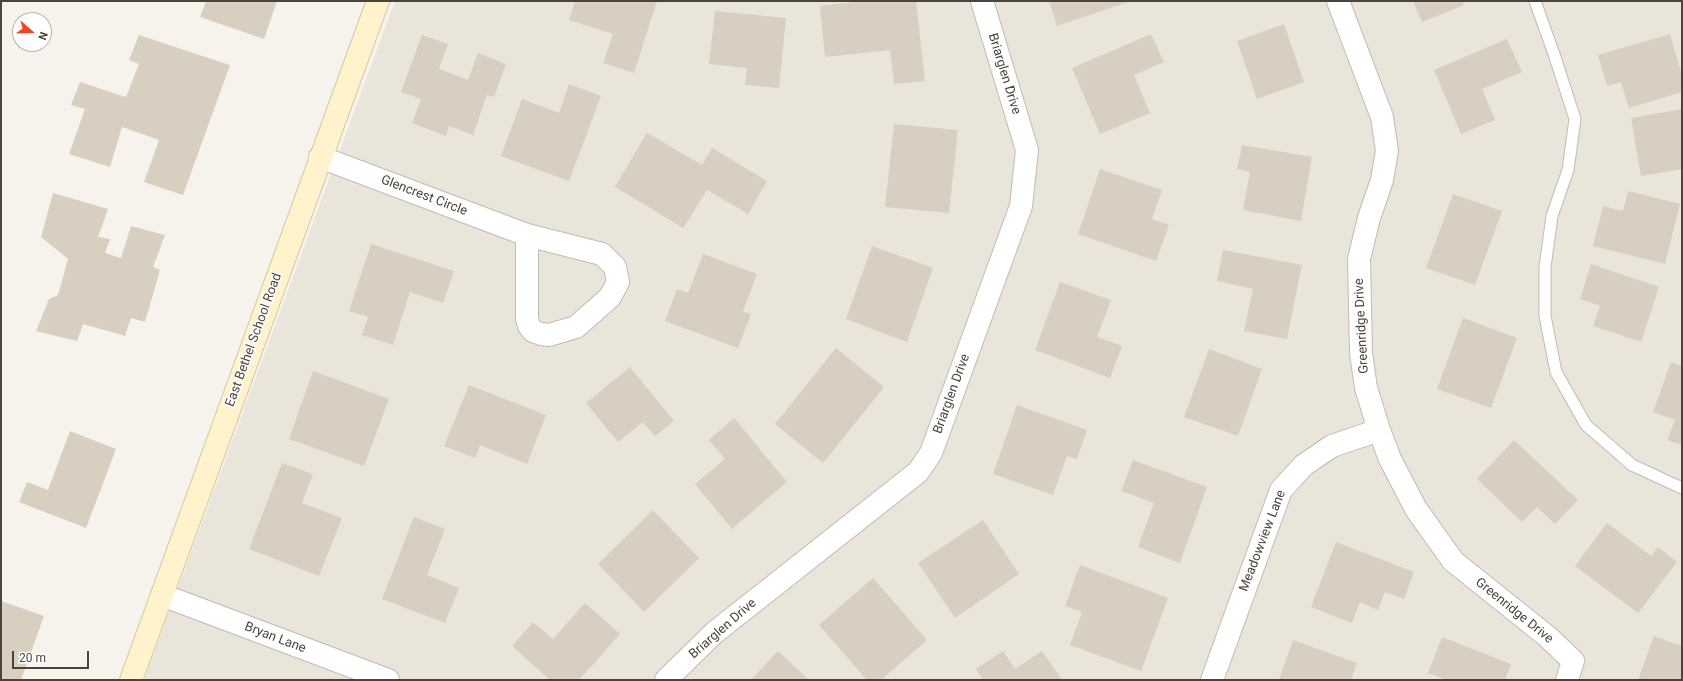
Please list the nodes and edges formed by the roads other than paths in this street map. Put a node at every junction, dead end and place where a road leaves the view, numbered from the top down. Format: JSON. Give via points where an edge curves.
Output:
{"nodes":[{"id":1,"x":378,"y":1,"type":"edge"},
{"id":2,"x":982,"y":1,"type":"edge"},
{"id":3,"x":1338,"y":1,"type":"edge"},
{"id":4,"x":1535,"y":1,"type":"edge"},
{"id":5,"x":320,"y":157,"type":"junction"},
{"id":6,"x":527,"y":235,"type":"junction"},
{"id":7,"x":1379,"y":430,"type":"junction"},
{"id":8,"x":1682,"y":488,"type":"edge"},
{"id":9,"x":162,"y":595,"type":"junction"},
{"id":10,"x":131,"y":680,"type":"edge"},
{"id":11,"x":388,"y":680,"type":"edge"},
{"id":12,"x":666,"y":680,"type":"edge"},
{"id":13,"x":1212,"y":680,"type":"edge"},
{"id":14,"x":1566,"y":680,"type":"edge"}],
"edges":[{"from":1,"to":5,"type":"street","name":"East Bethel School Road"},
{"from":2,"to":12,"type":"street","name":"Briarglen Drive","via":[[1027,150],[1021,206],[931,453],[918,472],[714,633]]},
{"from":3,"to":7,"type":"street","name":"Greenridge Drive","via":[[1382,117],[1388,151],[1359,259],[1361,353],[1366,388]]},
{"from":4,"to":8,"type":"lane","via":[[1575,119],[1568,170],[1552,216],[1545,267],[1545,316],[1556,372],[1586,424],[1632,465]]},
{"from":5,"to":6,"type":"street","name":"Glencrest Circle"},
{"from":5,"to":9,"type":"street","name":"East Bethel School Road"},
{"from":6,"to":6,"type":"street","name":"Glencrest Circle","via":[[602,254],[615,267],[618,282],[610,297],[576,327],[549,335],[533,331],[530,326],[527,319]]},
{"from":7,"to":13,"type":"street","name":"Meadowview Lane","via":[[1332,446],[1304,465],[1281,490]]},
{"from":7,"to":14,"type":"street","name":"Greenridge Drive","via":[[1390,459],[1416,509],[1453,561],[1574,661]]},
{"from":9,"to":10,"type":"street","name":"East Bethel School Road"},
{"from":9,"to":11,"type":"street","name":"Bryan Lane"}]}
